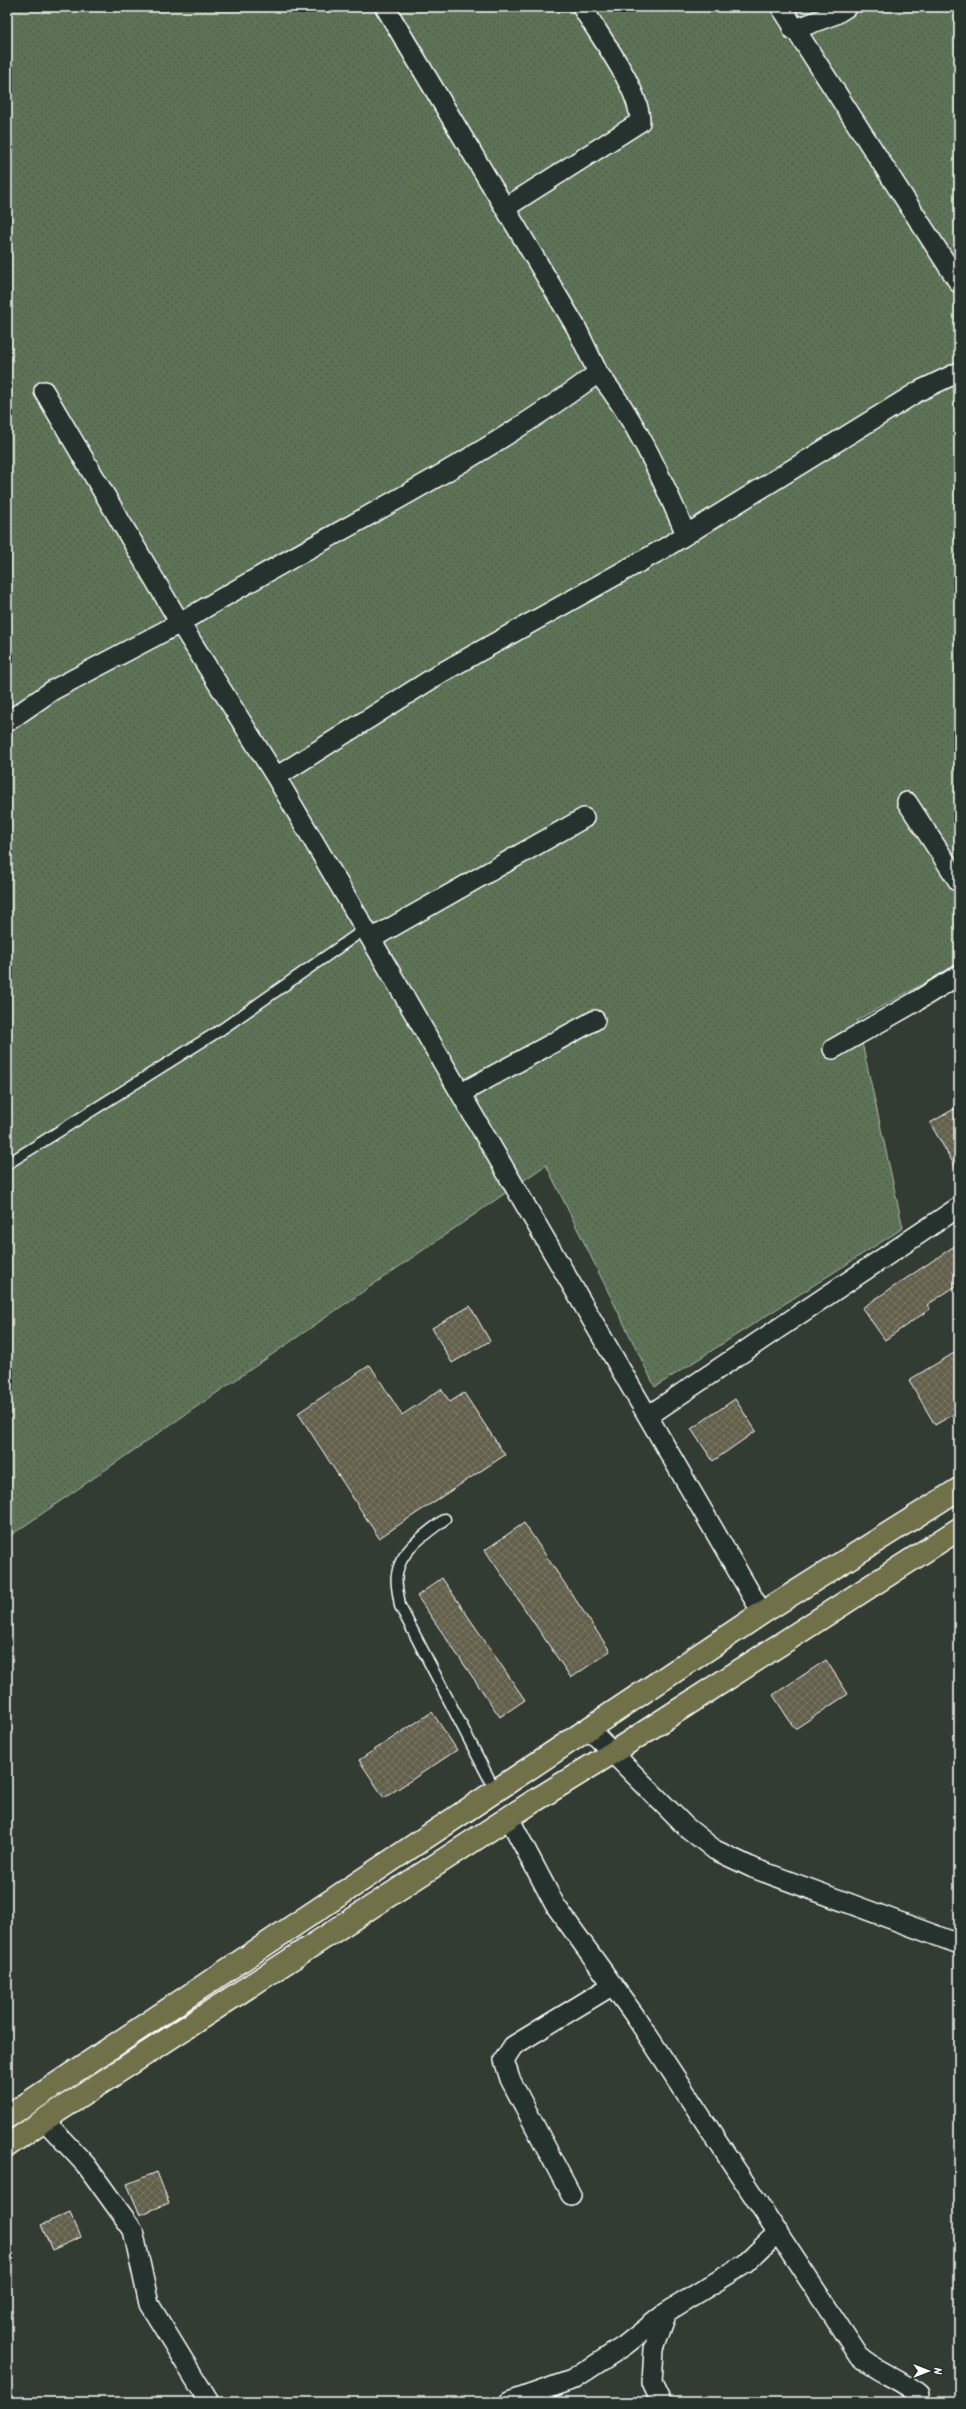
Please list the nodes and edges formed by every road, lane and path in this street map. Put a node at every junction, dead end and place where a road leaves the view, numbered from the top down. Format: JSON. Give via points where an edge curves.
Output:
{"nodes":[{"id":1,"x":385,"y":7,"type":"edge"},
{"id":2,"x":582,"y":7,"type":"edge"},
{"id":3,"x":781,"y":7,"type":"edge"},
{"id":4,"x":847,"y":7,"type":"edge"},
{"id":5,"x":794,"y":30,"type":"junction"},
{"id":6,"x":505,"y":208,"type":"junction"},
{"id":7,"x":959,"y":283,"type":"edge"},
{"id":8,"x":959,"y":372,"type":"edge"},
{"id":9,"x":598,"y":373,"type":"junction"},
{"id":10,"x":44,"y":391,"type":"dead end"},
{"id":11,"x":686,"y":534,"type":"junction"},
{"id":12,"x":180,"y":623,"type":"junction"},
{"id":13,"x":7,"y":722,"type":"edge"},
{"id":14,"x":276,"y":777,"type":"junction"},
{"id":15,"x":907,"y":802,"type":"dead end"},
{"id":16,"x":584,"y":818,"type":"dead end"},
{"id":17,"x":959,"y":882,"type":"edge"},
{"id":18,"x":368,"y":934,"type":"junction"},
{"id":19,"x":959,"y":975,"type":"edge"},
{"id":20,"x":595,"y":1020,"type":"dead end"},
{"id":21,"x":833,"y":1049,"type":"dead end"},
{"id":22,"x":461,"y":1093,"type":"junction"},
{"id":23,"x":7,"y":1164,"type":"edge"},
{"id":24,"x":959,"y":1207,"type":"edge"},
{"id":25,"x":648,"y":1416,"type":"junction"},
{"id":26,"x":959,"y":1489,"type":"edge"},
{"id":27,"x":446,"y":1519,"type":"dead end"},
{"id":28,"x":959,"y":1529,"type":"edge"},
{"id":29,"x":762,"y":1613,"type":"junction"},
{"id":30,"x":590,"y":1730,"type":"junction"},
{"id":31,"x":612,"y":1753,"type":"junction"},
{"id":32,"x":496,"y":1792,"type":"junction"},
{"id":33,"x":509,"y":1818,"type":"junction"},
{"id":34,"x":959,"y":1944,"type":"edge"},
{"id":35,"x":613,"y":1985,"type":"junction"},
{"id":36,"x":7,"y":2117,"type":"edge"},
{"id":37,"x":44,"y":2120,"type":"junction"},
{"id":38,"x":7,"y":2146,"type":"edge"},
{"id":39,"x":571,"y":2195,"type":"dead end"},
{"id":40,"x":778,"y":2232,"type":"junction"},
{"id":41,"x":667,"y":2312,"type":"junction"},
{"id":42,"x":919,"y":2395,"type":"dead end"},
{"id":43,"x":208,"y":2402,"type":"edge"},
{"id":44,"x":510,"y":2402,"type":"edge"},
{"id":45,"x":661,"y":2402,"type":"edge"}],
"edges":[{"from":1,"to":6,"type":"street"},
{"from":2,"to":6,"type":"street","via":[[634,92],[640,109],[640,122]]},
{"from":3,"to":5,"type":"street"},
{"from":4,"to":5,"type":"street","via":[[836,14]]},
{"from":5,"to":7,"type":"street"},
{"from":6,"to":9,"type":"street","via":[[576,327]]},
{"from":8,"to":11,"type":"street","via":[[919,391]]},
{"from":9,"to":11,"type":"street","via":[[618,398],[648,449]]},
{"from":9,"to":12,"type":"street","via":[[565,397],[393,503]]},
{"from":10,"to":12,"type":"street"},
{"from":11,"to":14,"type":"street","via":[[441,673]]},
{"from":12,"to":13,"type":"street","via":[[53,690]]},
{"from":12,"to":14,"type":"street"},
{"from":14,"to":18,"type":"street"},
{"from":15,"to":17,"type":"street"},
{"from":16,"to":18,"type":"street"},
{"from":18,"to":22,"type":"street"},
{"from":18,"to":23,"type":"lane"},
{"from":19,"to":21,"type":"street"},
{"from":20,"to":22,"type":"street"},
{"from":22,"to":25,"type":"street"},
{"from":24,"to":25,"type":"street"},
{"from":25,"to":29,"type":"street"},
{"from":26,"to":29,"type":"highway"},
{"from":27,"to":32,"type":"lane","via":[[420,1539],[399,1562],[396,1576],[400,1606]]},
{"from":28,"to":31,"type":"highway"},
{"from":29,"to":30,"type":"highway"},
{"from":30,"to":31,"type":"street"},
{"from":30,"to":32,"type":"highway"},
{"from":31,"to":33,"type":"highway"},
{"from":31,"to":34,"type":"street","via":[[685,1826],[715,1850],[753,1868]]},
{"from":32,"to":36,"type":"highway"},
{"from":33,"to":35,"type":"street","via":[[555,1905]]},
{"from":33,"to":37,"type":"highway"},
{"from":35,"to":39,"type":"street","via":[[513,2046],[504,2060],[510,2079]]},
{"from":35,"to":40,"type":"street"},
{"from":37,"to":38,"type":"highway"},
{"from":37,"to":43,"type":"street","via":[[86,2165],[133,2230],[149,2304]]},
{"from":40,"to":41,"type":"street","via":[[744,2264]]},
{"from":40,"to":42,"type":"street","via":[[858,2356],[871,2367],[908,2385]]},
{"from":41,"to":44,"type":"street","via":[[624,2346],[572,2380]]},
{"from":41,"to":45,"type":"street","via":[[654,2349],[652,2383]]}]}
